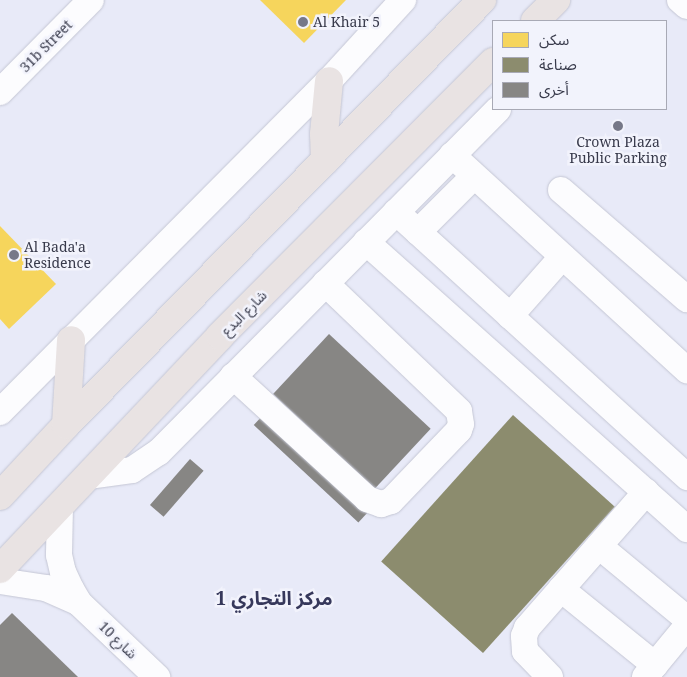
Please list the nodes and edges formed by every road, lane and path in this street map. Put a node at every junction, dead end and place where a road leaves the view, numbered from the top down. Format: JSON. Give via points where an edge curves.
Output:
{"nodes":[{"id":1,"x":91,"y":0,"type":"edge"},
{"id":2,"x":403,"y":0,"type":"edge"},
{"id":3,"x":482,"y":0,"type":"edge"},
{"id":4,"x":680,"y":0,"type":"edge"},
{"id":5,"x":687,"y":6,"type":"edge"},
{"id":6,"x":492,"y":63,"type":"edge"},
{"id":7,"x":329,"y":81,"type":"junction"},
{"id":8,"x":0,"y":92,"type":"edge"},
{"id":9,"x":497,"y":110,"type":"edge"},
{"id":10,"x":452,"y":155,"type":"junction"},
{"id":11,"x":325,"y":161,"type":"junction"},
{"id":12,"x":473,"y":177,"type":"junction"},
{"id":13,"x":561,"y":190,"type":"dead end"},
{"id":14,"x":396,"y":212,"type":"junction"},
{"id":15,"x":418,"y":232,"type":"junction"},
{"id":16,"x":366,"y":242,"type":"junction"},
{"id":17,"x":562,"y":257,"type":"junction"},
{"id":18,"x":325,"y":283,"type":"junction"},
{"id":19,"x":687,"y":299,"type":"edge"},
{"id":20,"x":510,"y":316,"type":"junction"},
{"id":21,"x":71,"y":340,"type":"junction"},
{"id":22,"x":687,"y":370,"type":"edge"},
{"id":23,"x":233,"y":376,"type":"junction"},
{"id":24,"x":0,"y":412,"type":"edge"},
{"id":25,"x":66,"y":425,"type":"junction"},
{"id":26,"x":88,"y":476,"type":"junction"},
{"id":27,"x":687,"y":477,"type":"edge"},
{"id":28,"x":646,"y":492,"type":"junction"},
{"id":29,"x":0,"y":496,"type":"edge"},
{"id":30,"x":60,"y":506,"type":"junction"},
{"id":31,"x":687,"y":529,"type":"edge"},
{"id":32,"x":599,"y":546,"type":"junction"},
{"id":33,"x":0,"y":569,"type":"edge"},
{"id":34,"x":0,"y":581,"type":"edge"},
{"id":35,"x":562,"y":589,"type":"junction"},
{"id":36,"x":79,"y":602,"type":"junction"},
{"id":37,"x":687,"y":618,"type":"edge"},
{"id":38,"x":687,"y":626,"type":"edge"},
{"id":39,"x":650,"y":671,"type":"edge"},
{"id":40,"x":156,"y":676,"type":"edge"},
{"id":41,"x":550,"y":677,"type":"edge"}],
"edges":[{"from":1,"to":8,"type":"street","name":"31b Street"},
{"from":2,"to":7,"type":"street"},
{"from":3,"to":11,"type":"main road"},
{"from":4,"to":5,"type":"street"},
{"from":6,"to":26,"type":"main road","name":"شارع البدع","via":[[220,336]]},
{"from":7,"to":11,"type":"main road"},
{"from":7,"to":21,"type":"street"},
{"from":9,"to":10,"type":"street"},
{"from":10,"to":12,"type":"street"},
{"from":10,"to":14,"type":"street"},
{"from":11,"to":25,"type":"main road"},
{"from":12,"to":15,"type":"street"},
{"from":12,"to":17,"type":"street"},
{"from":13,"to":19,"type":"street"},
{"from":14,"to":15,"type":"street"},
{"from":14,"to":16,"type":"street"},
{"from":15,"to":20,"type":"street"},
{"from":16,"to":18,"type":"street"},
{"from":16,"to":28,"type":"street"},
{"from":17,"to":20,"type":"street"},
{"from":17,"to":22,"type":"street"},
{"from":18,"to":23,"type":"street"},
{"from":18,"to":23,"type":"street","via":[[460,411],[459,430],[391,501],[381,504],[367,499]]},
{"from":20,"to":27,"type":"street"},
{"from":21,"to":24,"type":"street"},
{"from":21,"to":25,"type":"main road"},
{"from":23,"to":26,"type":"street","via":[[150,460],[123,472]]},
{"from":25,"to":29,"type":"main road"},
{"from":26,"to":30,"type":"main road","name":"شارع البدع"},
{"from":28,"to":31,"type":"street"},
{"from":28,"to":32,"type":"street"},
{"from":30,"to":33,"type":"main road","name":"شارع البدع"},
{"from":30,"to":36,"type":"street","name":"شارع 10","via":[[59,555],[67,581]]},
{"from":32,"to":35,"type":"street"},
{"from":32,"to":37,"type":"street"},
{"from":34,"to":36,"type":"street","name":"شارع 10","via":[[46,588]]},
{"from":35,"to":39,"type":"street"},
{"from":35,"to":41,"type":"street","via":[[527,628],[523,643],[529,657]]},
{"from":36,"to":40,"type":"street","name":"شارع 10"},
{"from":38,"to":39,"type":"street"}]}
